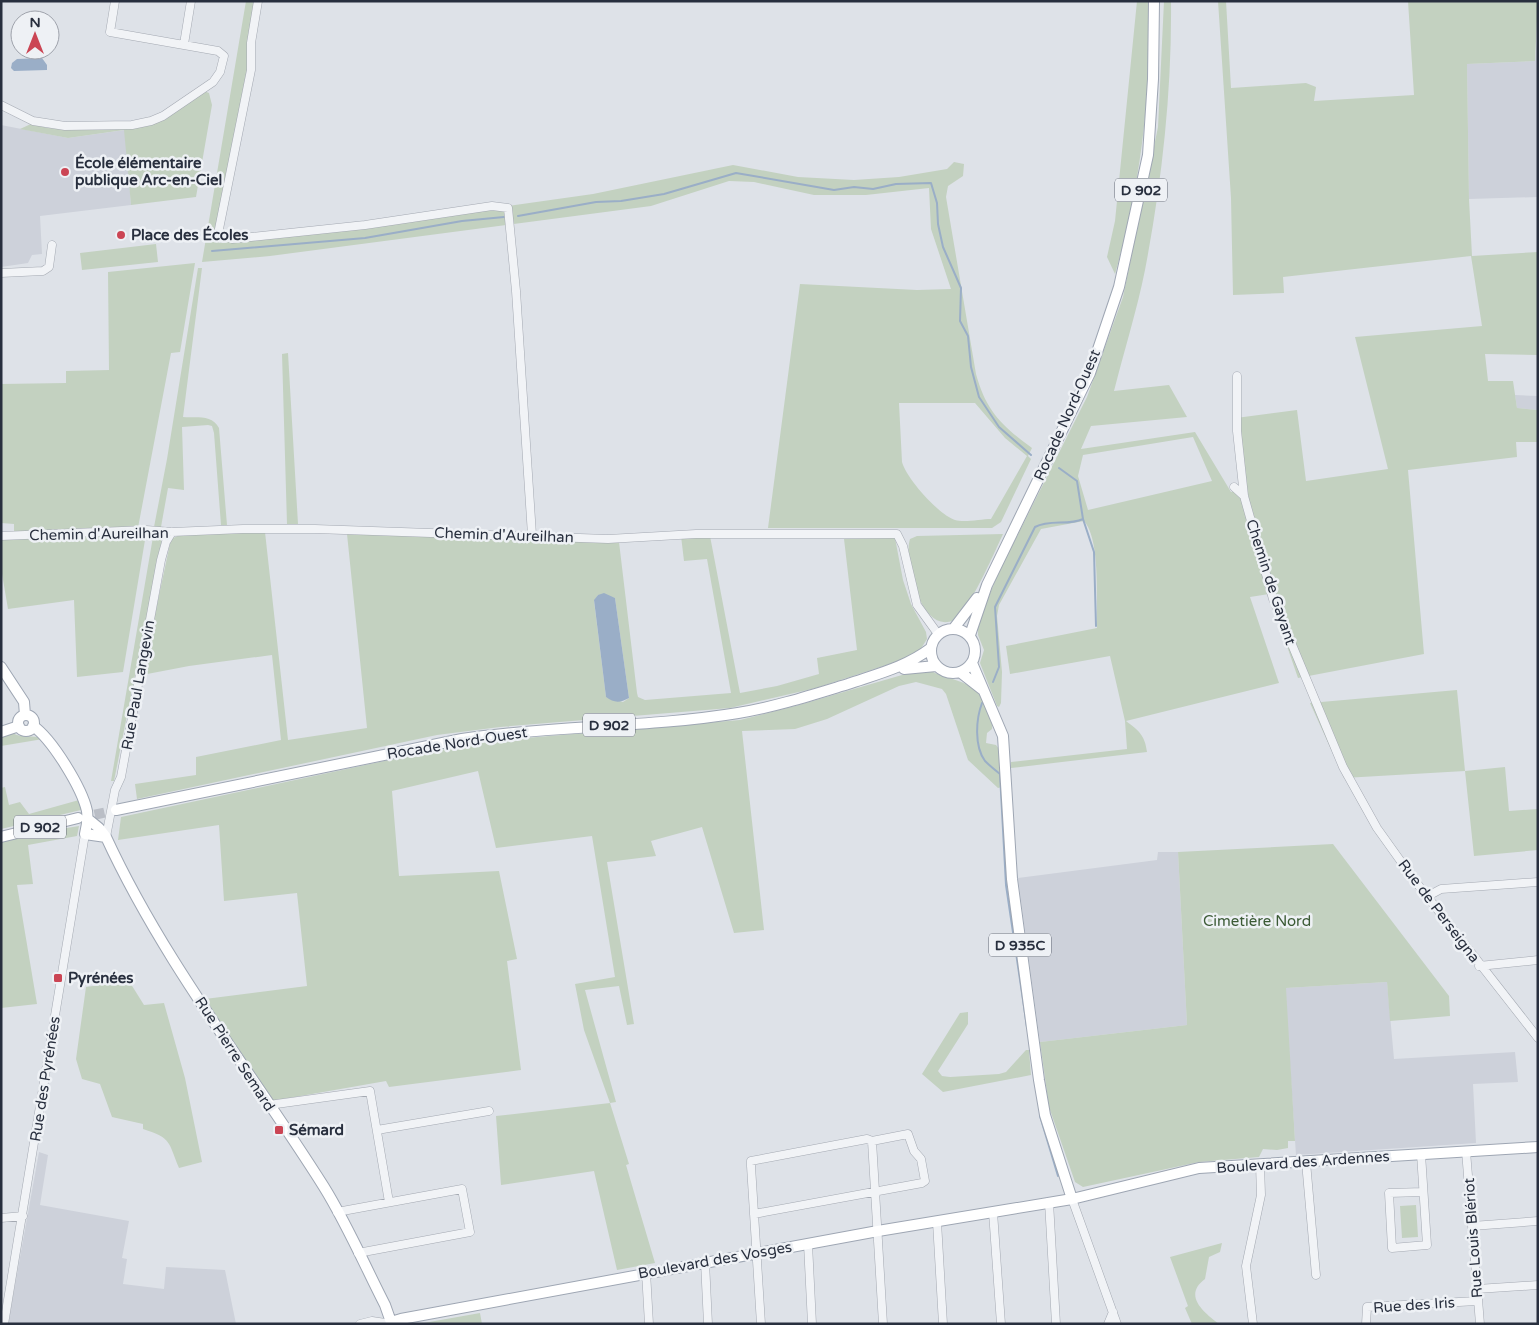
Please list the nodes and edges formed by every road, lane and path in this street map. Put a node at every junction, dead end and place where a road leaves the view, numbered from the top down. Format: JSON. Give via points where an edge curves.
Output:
{"nodes":[{"id":1,"x":115,"y":1,"type":"edge"},
{"id":2,"x":191,"y":1,"type":"edge"},
{"id":3,"x":258,"y":1,"type":"edge"},
{"id":4,"x":1154,"y":1,"type":"edge"},
{"id":5,"x":184,"y":44,"type":"junction"},
{"id":6,"x":1,"y":106,"type":"edge"},
{"id":7,"x":52,"y":245,"type":"dead end"},
{"id":8,"x":1,"y":273,"type":"edge"},
{"id":9,"x":1236,"y":376,"type":"dead end"},
{"id":10,"x":1234,"y":487,"type":"dead end"},
{"id":11,"x":1244,"y":496,"type":"junction"},
{"id":12,"x":172,"y":532,"type":"junction"},
{"id":13,"x":1,"y":536,"type":"edge"},
{"id":14,"x":532,"y":536,"type":"junction"},
{"id":15,"x":986,"y":584,"type":"junction"},
{"id":16,"x":954,"y":628,"type":"junction"},
{"id":17,"x":938,"y":634,"type":"junction"},
{"id":18,"x":970,"y":635,"type":"junction"},
{"id":19,"x":931,"y":648,"type":"junction"},
{"id":20,"x":972,"y":663,"type":"junction"},
{"id":21,"x":936,"y":666,"type":"junction"},
{"id":22,"x":1,"y":667,"type":"edge"},
{"id":23,"x":888,"y":671,"type":"junction"},
{"id":24,"x":960,"y":672,"type":"junction"},
{"id":25,"x":984,"y":691,"type":"junction"},
{"id":26,"x":25,"y":715,"type":"junction"},
{"id":27,"x":19,"y":726,"type":"junction"},
{"id":28,"x":33,"y":726,"type":"junction"},
{"id":29,"x":1,"y":732,"type":"edge"},
{"id":30,"x":1348,"y":778,"type":"joint"},
{"id":31,"x":116,"y":810,"type":"tunnel mouth"},
{"id":32,"x":83,"y":818,"type":"junction"},
{"id":33,"x":85,"y":834,"type":"junction"},
{"id":34,"x":1,"y":836,"type":"edge"},
{"id":35,"x":106,"y":838,"type":"junction"},
{"id":36,"x":1538,"y":882,"type":"edge"},
{"id":37,"x":1428,"y":896,"type":"junction"},
{"id":38,"x":1538,"y":960,"type":"edge"},
{"id":39,"x":1480,"y":966,"type":"junction"},
{"id":40,"x":1538,"y":1038,"type":"edge"},
{"id":41,"x":268,"y":1105,"type":"junction"},
{"id":42,"x":489,"y":1111,"type":"dead end"},
{"id":43,"x":377,"y":1130,"type":"junction"},
{"id":44,"x":872,"y":1141,"type":"junction"},
{"id":45,"x":1538,"y":1147,"type":"edge"},
{"id":46,"x":1466,"y":1151,"type":"junction"},
{"id":47,"x":1421,"y":1154,"type":"junction"},
{"id":48,"x":1306,"y":1162,"type":"junction"},
{"id":49,"x":1260,"y":1165,"type":"junction"},
{"id":50,"x":876,"y":1192,"type":"junction"},
{"id":51,"x":1423,"y":1192,"type":"junction"},
{"id":52,"x":1072,"y":1199,"type":"junction"},
{"id":53,"x":389,"y":1202,"type":"junction"},
{"id":54,"x":1049,"y":1202,"type":"junction"},
{"id":55,"x":337,"y":1212,"type":"junction"},
{"id":56,"x":993,"y":1212,"type":"junction"},
{"id":57,"x":754,"y":1214,"type":"junction"},
{"id":58,"x":23,"y":1216,"type":"junction"},
{"id":59,"x":1,"y":1218,"type":"edge"},
{"id":60,"x":1538,"y":1221,"type":"edge"},
{"id":61,"x":937,"y":1222,"type":"junction"},
{"id":62,"x":1472,"y":1226,"type":"junction"},
{"id":63,"x":878,"y":1231,"type":"junction"},
{"id":64,"x":808,"y":1244,"type":"junction"},
{"id":65,"x":358,"y":1253,"type":"junction"},
{"id":66,"x":758,"y":1253,"type":"junction"},
{"id":67,"x":705,"y":1262,"type":"junction"},
{"id":68,"x":646,"y":1272,"type":"junction"},
{"id":69,"x":1316,"y":1275,"type":"dead end"},
{"id":70,"x":1538,"y":1285,"type":"edge"},
{"id":71,"x":1477,"y":1289,"type":"junction"},
{"id":72,"x":1477,"y":1301,"type":"junction"},
{"id":73,"x":1113,"y":1312,"type":"junction"},
{"id":74,"x":391,"y":1323,"type":"edge"},
{"id":75,"x":4,"y":1324,"type":"edge"},
{"id":76,"x":360,"y":1324,"type":"edge"},
{"id":77,"x":649,"y":1324,"type":"edge"},
{"id":78,"x":708,"y":1324,"type":"edge"},
{"id":79,"x":761,"y":1324,"type":"edge"},
{"id":80,"x":812,"y":1324,"type":"edge"},
{"id":81,"x":884,"y":1324,"type":"edge"},
{"id":82,"x":943,"y":1324,"type":"edge"},
{"id":83,"x":1000,"y":1324,"type":"edge"},
{"id":84,"x":1056,"y":1324,"type":"edge"},
{"id":85,"x":1108,"y":1324,"type":"edge"},
{"id":86,"x":1117,"y":1324,"type":"edge"},
{"id":87,"x":1253,"y":1324,"type":"edge"},
{"id":88,"x":1366,"y":1324,"type":"edge"},
{"id":89,"x":1480,"y":1324,"type":"edge"}],
"edges":[{"from":1,"to":5,"type":"street","via":[[110,32]]},
{"from":2,"to":5,"type":"street"},
{"from":3,"to":14,"type":"street","via":[[250,70],[219,229],[221,234],[232,238],[364,225],[492,206],[508,208]]},
{"from":4,"to":15,"type":"main road","name":"Rocade Nord-Ouest","number":"D 902","via":[[1148,155],[1119,287],[1090,373]]},
{"from":5,"to":6,"type":"street","via":[[218,51],[224,56],[220,72],[214,82],[151,121],[132,125],[65,126],[33,121]]},
{"from":7,"to":8,"type":"street","via":[[49,267],[43,271]]},
{"from":9,"to":11,"type":"street","name":"Chemin de Gayant","via":[[1237,431]]},
{"from":10,"to":11,"type":"street"},
{"from":11,"to":30,"type":"street","name":"Chemin de Gayant","via":[[1282,621]]},
{"from":12,"to":13,"type":"street","name":"Chemin d'Aureilhan","via":[[146,530]]},
{"from":12,"to":14,"type":"street","name":"Chemin d'Aureilhan","via":[[315,529]]},
{"from":12,"to":35,"type":"street","name":"Rue Paul Langevin","via":[[161,560],[121,777],[115,790]]},
{"from":14,"to":17,"type":"street","name":"Chemin d'Aureilhan","via":[[608,539],[696,534],[896,534],[903,546],[917,605]]},
{"from":15,"to":16,"type":"main road","name":"Rocade Nord-Ouest","number":"D 902"},
{"from":15,"to":18,"type":"main road","name":"Rocade Nord-Ouest","number":"D 902"},
{"from":16,"to":17,"type":"main road"},
{"from":16,"to":18,"type":"main road"},
{"from":17,"to":19,"type":"main road"},
{"from":18,"to":20,"type":"main road","via":[[976,649]]},
{"from":19,"to":21,"type":"main road"},
{"from":19,"to":23,"type":"main road","name":"Rocade Nord-Ouest","number":"D 902","via":[[916,660]]},
{"from":20,"to":24,"type":"main road"},
{"from":20,"to":25,"type":"main road","number":"D 935C"},
{"from":21,"to":23,"type":"main road","name":"Rocade Nord-Ouest","number":"D 902"},
{"from":21,"to":24,"type":"main road","via":[[946,672]]},
{"from":22,"to":26,"type":"main road","name":"Rue Pierre Semard","via":[[24,702]]},
{"from":23,"to":31,"type":"main road","name":"Rocade Nord-Ouest","number":"D 902","via":[[798,700],[738,713],[506,732]]},
{"from":24,"to":25,"type":"main road","number":"D 935C"},
{"from":25,"to":52,"type":"main road","number":"D 935C","via":[[1003,736],[1012,879],[1045,1115]]},
{"from":26,"to":27,"type":"main road","via":[[19,719]]},
{"from":26,"to":28,"type":"main road","name":"Rue Pierre Semard","via":[[32,717]]},
{"from":27,"to":28,"type":"main road","via":[[25,731]]},
{"from":27,"to":29,"type":"main road"},
{"from":28,"to":32,"type":"main road","name":"Rue Pierre Semard","via":[[43,733],[64,764],[85,804]]},
{"from":30,"to":37,"type":"street","name":"Rue de Perseigna","via":[[1395,854]]},
{"from":32,"to":33,"type":"main road","name":"Rue Pierre Semard"},
{"from":32,"to":34,"type":"main road","number":"D 902"},
{"from":32,"to":35,"type":"main road","name":"Rue Pierre Semard","via":[[99,828]]},
{"from":33,"to":35,"type":"main road"},
{"from":33,"to":58,"type":"street","name":"Rue des Pyrénées"},
{"from":35,"to":41,"type":"main road","name":"Rue Pierre Semard","via":[[140,906]]},
{"from":36,"to":37,"type":"street","via":[[1441,889]]},
{"from":37,"to":39,"type":"street","name":"Rue de Perseigna"},
{"from":38,"to":39,"type":"street"},
{"from":39,"to":40,"type":"street","name":"Rue de Perseigna"},
{"from":41,"to":43,"type":"street","via":[[370,1091]]},
{"from":41,"to":55,"type":"main road","name":"Rue Pierre Semard"},
{"from":42,"to":43,"type":"street"},
{"from":43,"to":53,"type":"street"},
{"from":44,"to":50,"type":"street"},
{"from":44,"to":50,"type":"street","via":[[910,1135],[914,1151],[921,1159],[925,1181]]},
{"from":44,"to":57,"type":"street","via":[[866,1139],[754,1159],[751,1161]]},
{"from":45,"to":46,"type":"main road","name":"Boulevard des Ardennes"},
{"from":46,"to":47,"type":"main road","name":"Boulevard des Ardennes"},
{"from":46,"to":62,"type":"street","name":"Rue Louis Blériot"},
{"from":47,"to":48,"type":"main road","name":"Boulevard des Ardennes"},
{"from":47,"to":51,"type":"street"},
{"from":48,"to":49,"type":"main road","name":"Boulevard des Ardennes"},
{"from":48,"to":69,"type":"street"},
{"from":49,"to":52,"type":"main road","name":"Boulevard des Ardennes","via":[[1199,1168]]},
{"from":49,"to":87,"type":"street","via":[[1261,1195],[1246,1266]]},
{"from":50,"to":57,"type":"street"},
{"from":50,"to":63,"type":"street"},
{"from":51,"to":51,"type":"street","via":[[1389,1193],[1392,1248],[1427,1245]]},
{"from":52,"to":54,"type":"main road","name":"Boulevard des Vosges"},
{"from":52,"to":73,"type":"street"},
{"from":53,"to":55,"type":"street"},
{"from":53,"to":65,"type":"street","via":[[462,1189],[470,1232]]},
{"from":54,"to":56,"type":"main road","name":"Boulevard des Vosges"},
{"from":54,"to":84,"type":"street"},
{"from":55,"to":65,"type":"main road","name":"Rue Pierre Semard"},
{"from":56,"to":61,"type":"main road","name":"Boulevard des Vosges"},
{"from":56,"to":83,"type":"street"},
{"from":57,"to":66,"type":"street"},
{"from":58,"to":59,"type":"street"},
{"from":58,"to":75,"type":"street","name":"Rue des Pyrénées"},
{"from":60,"to":62,"type":"street"},
{"from":61,"to":63,"type":"main road","name":"Boulevard des Vosges"},
{"from":61,"to":82,"type":"street"},
{"from":62,"to":71,"type":"street","name":"Rue Louis Blériot"},
{"from":63,"to":64,"type":"main road","name":"Boulevard des Vosges"},
{"from":63,"to":81,"type":"street"},
{"from":64,"to":66,"type":"main road","name":"Boulevard des Vosges"},
{"from":64,"to":80,"type":"street"},
{"from":65,"to":74,"type":"main road","name":"Rue Pierre Semard"},
{"from":66,"to":67,"type":"main road","name":"Boulevard des Vosges"},
{"from":66,"to":79,"type":"street"},
{"from":67,"to":68,"type":"main road","name":"Boulevard des Vosges"},
{"from":67,"to":78,"type":"street"},
{"from":68,"to":74,"type":"main road","name":"Boulevard des Vosges"},
{"from":68,"to":77,"type":"street"},
{"from":70,"to":71,"type":"street"},
{"from":71,"to":72,"type":"street","name":"Rue Louis Blériot"},
{"from":72,"to":88,"type":"street","name":"Rue des Iris","via":[[1368,1307]]},
{"from":72,"to":89,"type":"street","name":"Rue Louis Blériot"},
{"from":73,"to":85,"type":"street"},
{"from":73,"to":86,"type":"street"},
{"from":74,"to":76,"type":"street","name":"Boulevard des Vosges","via":[[372,1321]]}]}
